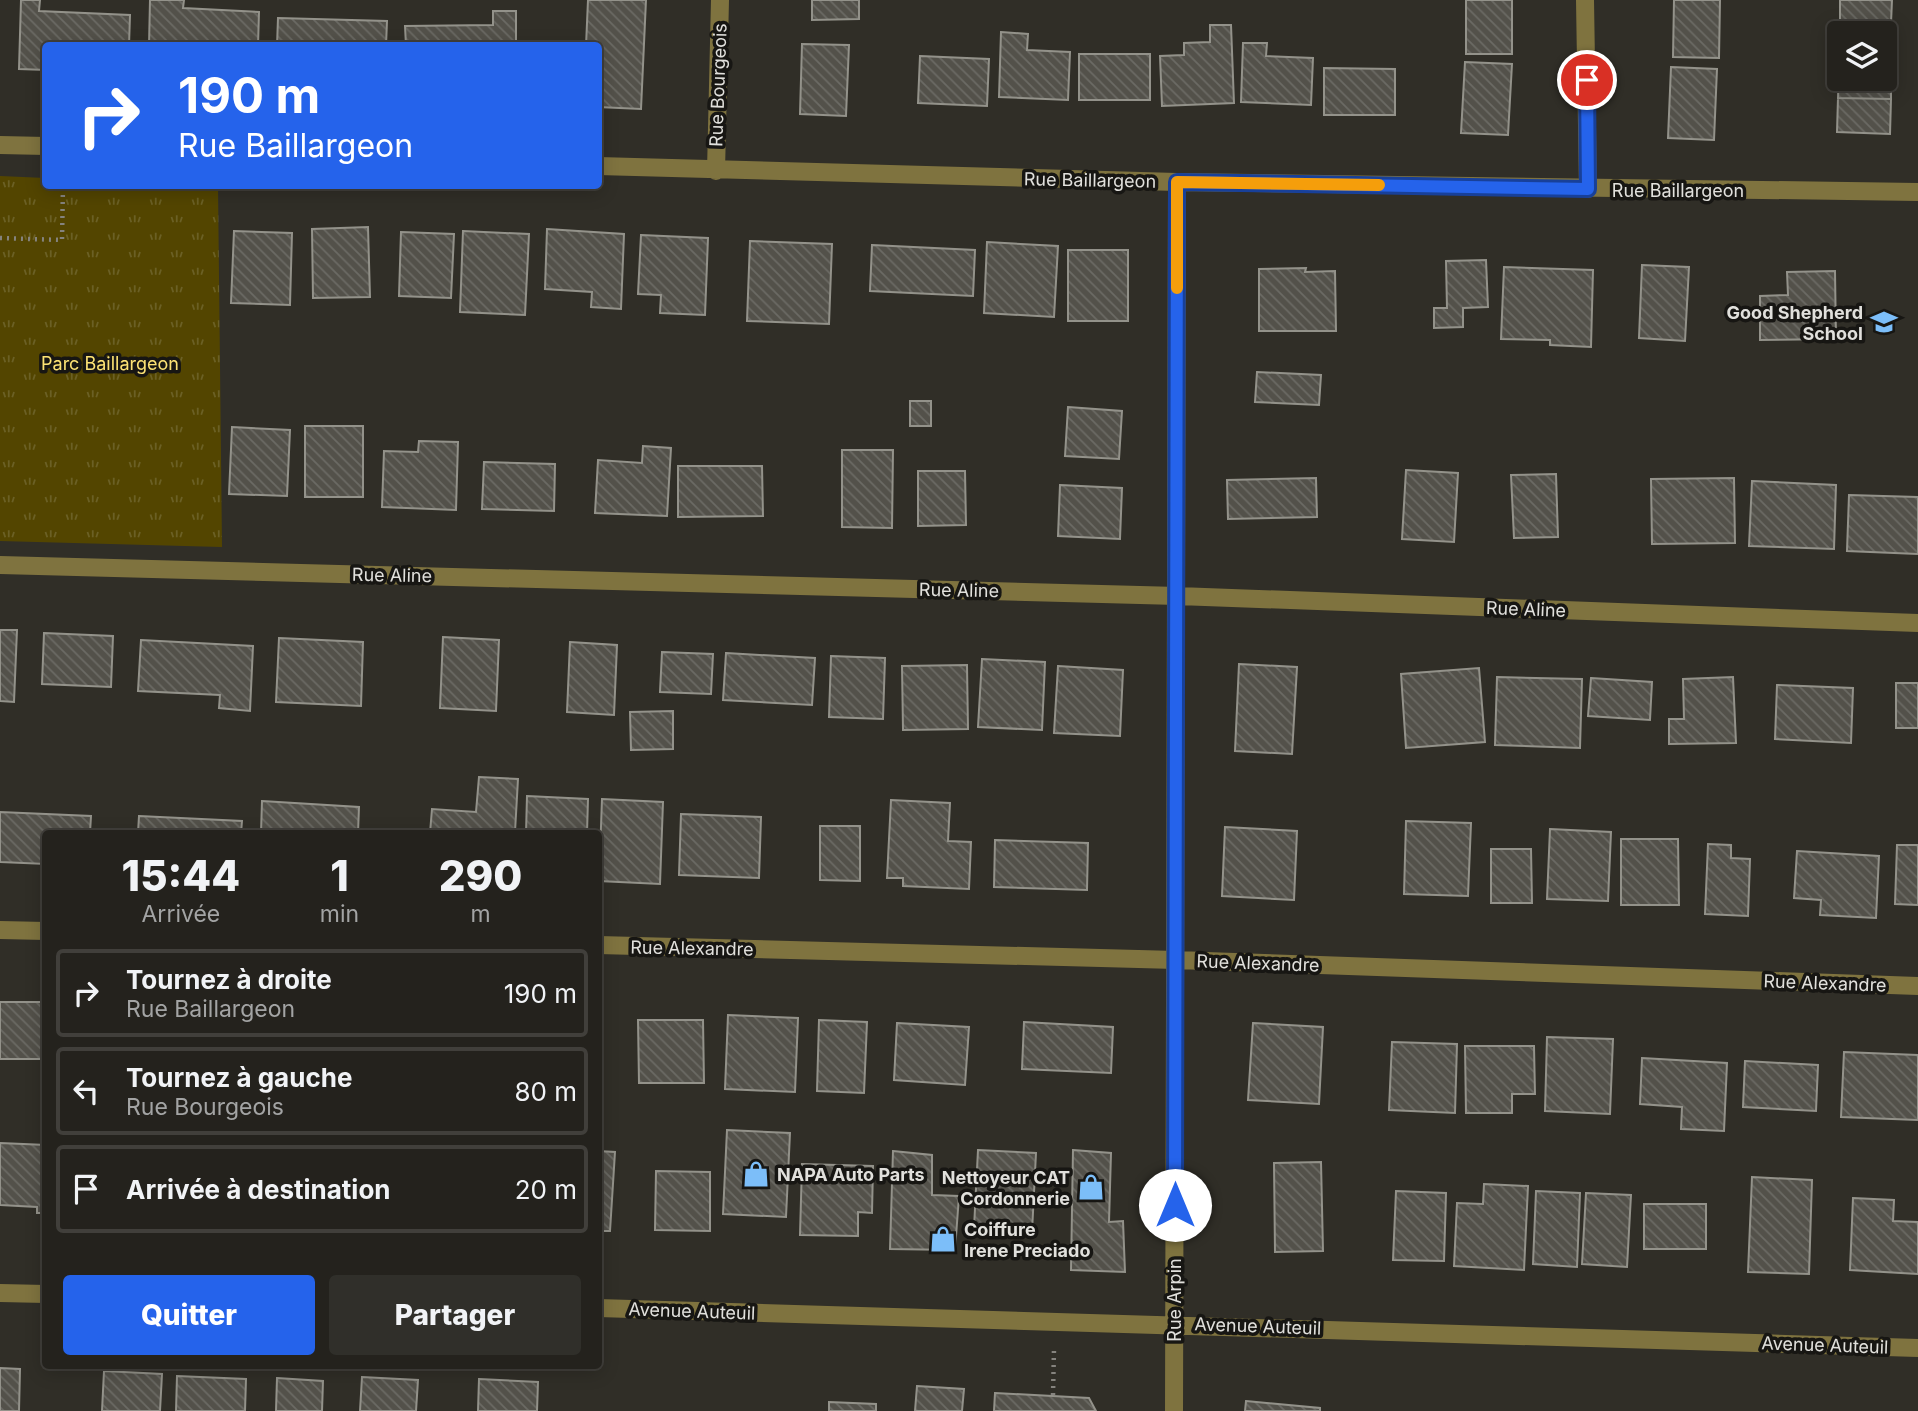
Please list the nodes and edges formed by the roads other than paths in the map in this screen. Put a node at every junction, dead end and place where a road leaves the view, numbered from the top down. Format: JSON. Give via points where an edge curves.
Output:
{"nodes":[{"id":1,"x":720,"y":0,"type":"edge"},
{"id":2,"x":1585,"y":0,"type":"edge"},
{"id":3,"x":0,"y":145,"type":"edge"},
{"id":4,"x":42,"y":146,"type":"edge"},
{"id":5,"x":602,"y":166,"type":"edge"},
{"id":6,"x":716,"y":171,"type":"junction"},
{"id":7,"x":1177,"y":182,"type":"junction"},
{"id":8,"x":1588,"y":189,"type":"junction"},
{"id":9,"x":1918,"y":192,"type":"edge"},
{"id":10,"x":0,"y":565,"type":"edge"},
{"id":11,"x":1178,"y":596,"type":"junction"},
{"id":12,"x":1918,"y":623,"type":"edge"},
{"id":13,"x":0,"y":930,"type":"edge"},
{"id":14,"x":42,"y":931,"type":"edge"},
{"id":15,"x":602,"y":945,"type":"edge"},
{"id":16,"x":1176,"y":960,"type":"junction"},
{"id":17,"x":1918,"y":986,"type":"edge"},
{"id":18,"x":0,"y":1293,"type":"edge"},
{"id":19,"x":42,"y":1294,"type":"edge"},
{"id":20,"x":602,"y":1308,"type":"edge"},
{"id":21,"x":1174,"y":1324,"type":"junction"},
{"id":22,"x":1918,"y":1348,"type":"edge"},
{"id":23,"x":1174,"y":1411,"type":"edge"}],
"edges":[{"from":1,"to":6,"type":"street","name":"Rue Bourgeois"},
{"from":2,"to":8,"type":"street"},
{"from":3,"to":4,"type":"street"},
{"from":5,"to":6,"type":"street","name":"Rue Baillargeon"},
{"from":6,"to":7,"type":"street","name":"Rue Baillargeon"},
{"from":7,"to":8,"type":"street","name":"Rue Baillargeon"},
{"from":7,"to":11,"type":"street","name":"Rue Arpin"},
{"from":8,"to":9,"type":"street","name":"Rue Baillargeon"},
{"from":10,"to":11,"type":"street","name":"Rue Aline"},
{"from":11,"to":12,"type":"street","name":"Rue Aline"},
{"from":11,"to":16,"type":"street","name":"Rue Arpin"},
{"from":13,"to":14,"type":"street"},
{"from":15,"to":16,"type":"street","name":"Rue Alexandre"},
{"from":16,"to":17,"type":"street","name":"Rue Alexandre"},
{"from":16,"to":21,"type":"street","name":"Rue Arpin"},
{"from":18,"to":19,"type":"street"},
{"from":20,"to":21,"type":"street","name":"Avenue Auteuil"},
{"from":21,"to":22,"type":"street","name":"Avenue Auteuil"},
{"from":21,"to":23,"type":"street","name":"Rue Arpin"}]}
